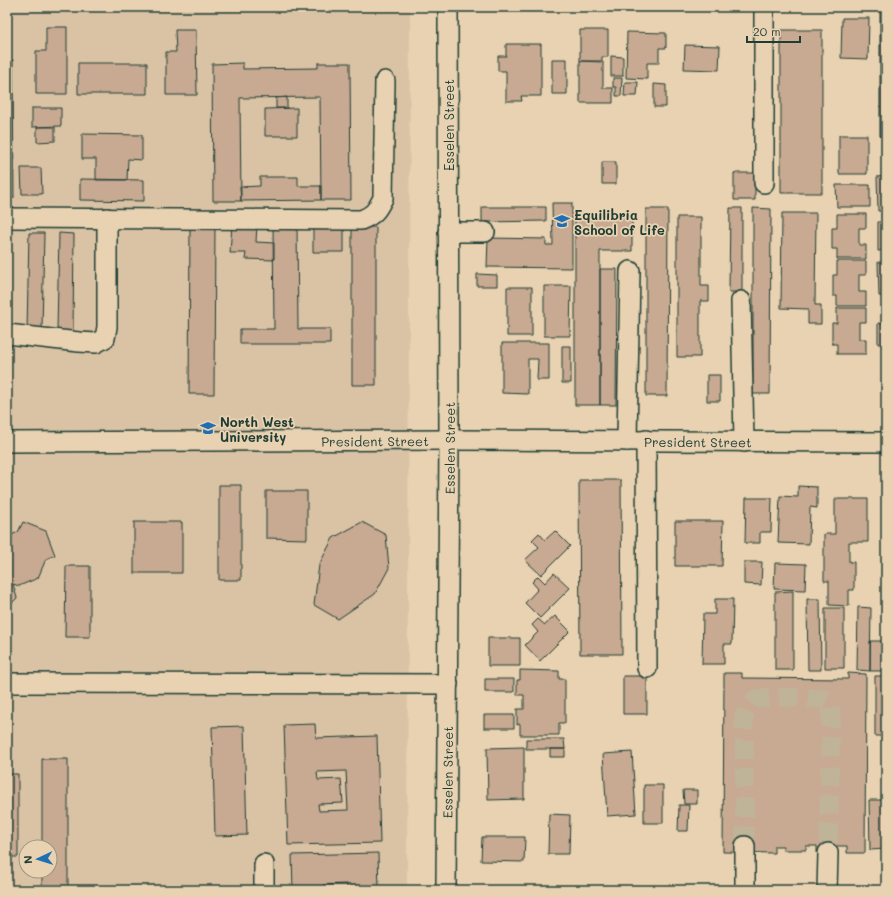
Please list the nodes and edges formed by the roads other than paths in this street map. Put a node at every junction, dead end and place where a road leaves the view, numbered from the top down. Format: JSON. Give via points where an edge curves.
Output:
{"nodes":[{"id":1,"x":448,"y":7,"type":"edge"},
{"id":2,"x":764,"y":7,"type":"edge"},
{"id":3,"x":385,"y":81,"type":"dead end"},
{"id":4,"x":764,"y":182,"type":"dead end"},
{"id":5,"x":7,"y":218,"type":"edge"},
{"id":6,"x":107,"y":218,"type":"junction"},
{"id":7,"x":448,"y":232,"type":"junction"},
{"id":8,"x":485,"y":232,"type":"dead end"},
{"id":9,"x":630,"y":271,"type":"dead end"},
{"id":10,"x":741,"y":301,"type":"dead end"},
{"id":11,"x":7,"y":334,"type":"edge"},
{"id":12,"x":449,"y":440,"type":"junction"},
{"id":13,"x":646,"y":440,"type":"junction"},
{"id":14,"x":627,"y":441,"type":"junction"},
{"id":15,"x":7,"y":442,"type":"edge"},
{"id":16,"x":744,"y":442,"type":"junction"},
{"id":17,"x":886,"y":442,"type":"edge"},
{"id":18,"x":647,"y":668,"type":"dead end"},
{"id":19,"x":7,"y":683,"type":"edge"},
{"id":20,"x":448,"y":684,"type":"junction"},
{"id":21,"x":745,"y":846,"type":"tunnel mouth"},
{"id":22,"x":828,"y":853,"type":"tunnel mouth"},
{"id":23,"x":264,"y":864,"type":"dead end"},
{"id":24,"x":264,"y":890,"type":"edge"},
{"id":25,"x":446,"y":890,"type":"edge"},
{"id":26,"x":745,"y":890,"type":"edge"},
{"id":27,"x":827,"y":890,"type":"edge"}],
"edges":[{"from":1,"to":7,"type":"street","name":"Esselen Street"},
{"from":2,"to":4,"type":"street"},
{"from":3,"to":6,"type":"street","via":[[383,198],[371,216],[361,220]]},
{"from":5,"to":6,"type":"street"},
{"from":6,"to":11,"type":"street","via":[[107,327],[104,338],[96,343]]},
{"from":7,"to":8,"type":"street"},
{"from":7,"to":12,"type":"street","name":"Esselen Street"},
{"from":9,"to":14,"type":"street"},
{"from":10,"to":16,"type":"street"},
{"from":12,"to":14,"type":"street","name":"President Street"},
{"from":12,"to":15,"type":"street","name":"President Street"},
{"from":12,"to":20,"type":"street","name":"Esselen Street"},
{"from":13,"to":14,"type":"street","name":"President Street"},
{"from":13,"to":16,"type":"street","name":"President Street"},
{"from":13,"to":18,"type":"street"},
{"from":16,"to":17,"type":"street","name":"President Street"},
{"from":19,"to":20,"type":"street"},
{"from":20,"to":25,"type":"street","name":"Esselen Street"},
{"from":21,"to":26,"type":"street"},
{"from":22,"to":27,"type":"street"},
{"from":23,"to":24,"type":"street"}]}
